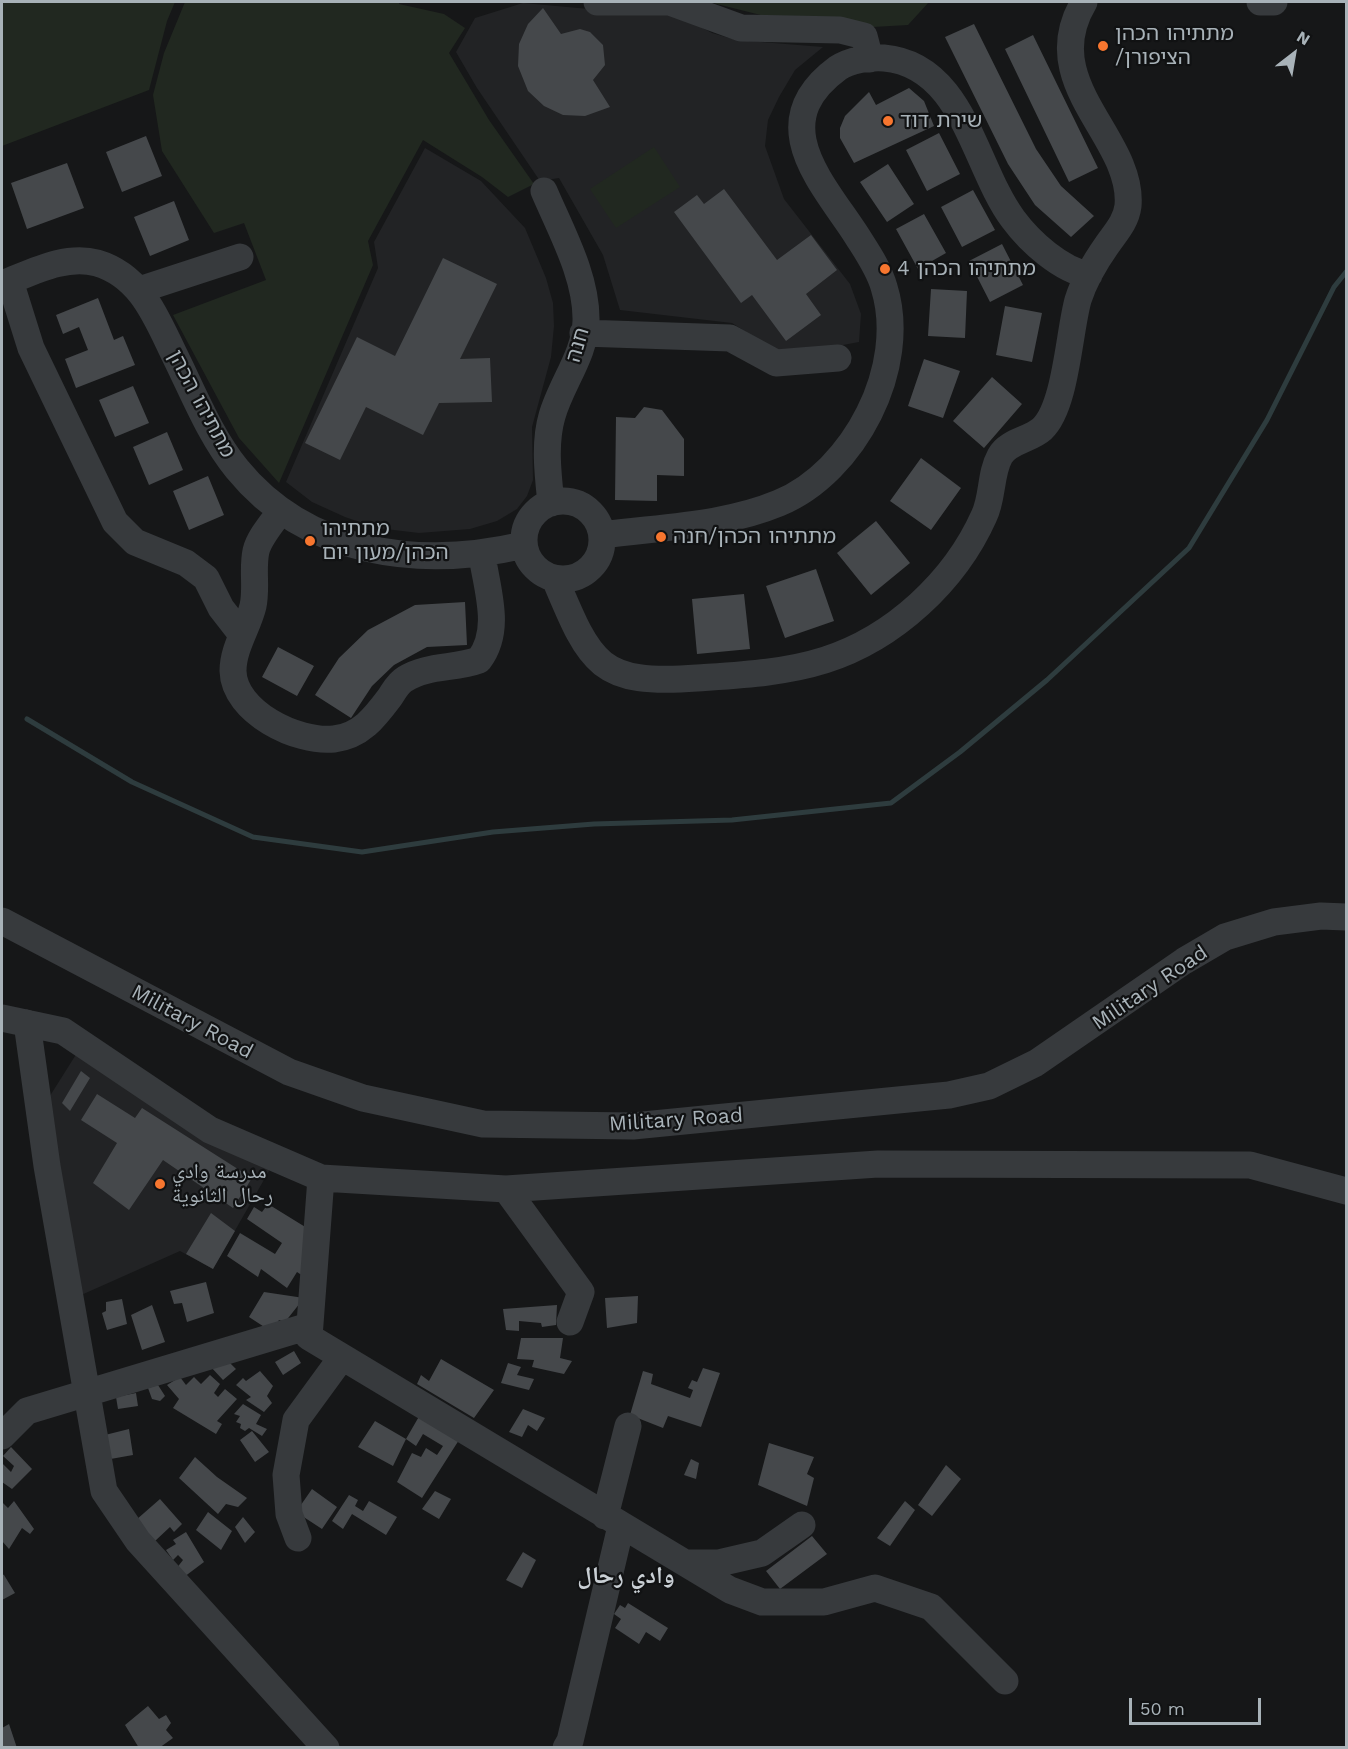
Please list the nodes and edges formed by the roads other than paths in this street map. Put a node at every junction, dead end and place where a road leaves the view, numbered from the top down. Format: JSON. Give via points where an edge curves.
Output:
{"nodes":[{"id":1,"x":597,"y":2,"type":"edge"},
{"id":2,"x":1084,"y":2,"type":"edge"},
{"id":3,"x":1260,"y":2,"type":"edge"},
{"id":4,"x":1274,"y":2,"type":"edge"},
{"id":5,"x":870,"y":59,"type":"junction"},
{"id":6,"x":544,"y":191,"type":"dead end"},
{"id":7,"x":240,"y":257,"type":"dead end"},
{"id":8,"x":1089,"y":275,"type":"junction"},
{"id":9,"x":6,"y":283,"type":"edge"},
{"id":10,"x":139,"y":290,"type":"junction"},
{"id":11,"x":584,"y":333,"type":"junction"},
{"id":12,"x":838,"y":358,"type":"dead end"},
{"id":13,"x":551,"y":503,"type":"junction"},
{"id":14,"x":280,"y":512,"type":"junction"},
{"id":15,"x":602,"y":535,"type":"junction"},
{"id":16,"x":524,"y":545,"type":"junction"},
{"id":17,"x":482,"y":555,"type":"junction"},
{"id":18,"x":555,"y":579,"type":"junction"},
{"id":19,"x":242,"y":635,"type":"junction"},
{"id":20,"x":1347,"y":917,"type":"edge"},
{"id":21,"x":2,"y":921,"type":"edge"},
{"id":22,"x":14,"y":1021,"type":"edge"},
{"id":23,"x":321,"y":1178,"type":"junction"},
{"id":24,"x":506,"y":1189,"type":"junction"},
{"id":25,"x":1347,"y":1191,"type":"edge"},
{"id":26,"x":570,"y":1322,"type":"dead end"},
{"id":27,"x":309,"y":1326,"type":"junction"},
{"id":28,"x":342,"y":1357,"type":"junction"},
{"id":29,"x":87,"y":1395,"type":"junction"},
{"id":30,"x":628,"y":1426,"type":"dead end"},
{"id":31,"x":2,"y":1436,"type":"edge"},
{"id":32,"x":613,"y":1521,"type":"junction"},
{"id":33,"x":802,"y":1525,"type":"dead end"},
{"id":34,"x":298,"y":1538,"type":"dead end"},
{"id":35,"x":686,"y":1563,"type":"junction"},
{"id":36,"x":1005,"y":1681,"type":"dead end"},
{"id":37,"x":326,"y":1748,"type":"edge"},
{"id":38,"x":566,"y":1748,"type":"edge"}],
"edges":[{"from":1,"to":5,"type":"street","via":[[670,2],[723,23],[758,30],[840,30],[864,36]]},
{"from":2,"to":8,"type":"street","via":[[1071,32],[1076,76],[1119,164],[1128,207],[1122,224]]},
{"from":3,"to":4,"type":"street"},
{"from":5,"to":8,"type":"street","via":[[898,60],[932,78],[948,94],[1012,218],[1062,264]]},
{"from":5,"to":15,"type":"street","via":[[844,64],[827,76],[809,101],[801,135],[813,173],[873,262],[885,287],[889,312],[887,366],[865,420],[848,447],[824,471],[782,502],[724,520]]},
{"from":6,"to":11,"type":"street","name":"חנה","via":[[577,271],[586,322]]},
{"from":7,"to":10,"type":"street"},
{"from":8,"to":18,"type":"street","via":[[1078,300],[1060,393],[1043,429],[1000,456],[986,514],[956,565],[912,610],[865,641],[826,659],[749,675],[672,680],[624,676],[610,671],[584,641]]},
{"from":9,"to":10,"type":"street","name":"מתתיהו הכהן","via":[[51,265],[82,260],[110,268]]},
{"from":9,"to":19,"type":"street","via":[[31,348],[115,522],[135,542],[186,563],[206,578],[221,608]]},
{"from":10,"to":14,"type":"street","name":"מתתיהו הכהן","via":[[151,306],[208,423],[236,468]]},
{"from":11,"to":12,"type":"street","via":[[730,338],[776,363]]},
{"from":11,"to":13,"type":"street","name":"חנה","via":[[552,416],[548,460]]},
{"from":13,"to":15,"type":"street","via":[[565,501],[589,510]]},
{"from":13,"to":16,"type":"street","via":[[530,519]]},
{"from":14,"to":17,"type":"street","name":"מתתיהו הכהן","via":[[349,544],[388,553]]},
{"from":14,"to":19,"type":"street","via":[[256,548],[253,605]]},
{"from":15,"to":18,"type":"street","via":[[595,563],[580,576]]},
{"from":16,"to":17,"type":"street","name":"מתתיהו הכהן"},
{"from":16,"to":18,"type":"street","via":[[528,558],[540,572]]},
{"from":17,"to":19,"type":"street","via":[[492,617],[488,648],[479,660],[417,673],[402,681],[369,724],[350,735],[334,739],[305,736],[272,722],[250,705],[234,682],[233,668]]},
{"from":20,"to":21,"type":"street","name":"Military Road","via":[[1274,922],[1225,937],[1036,1063],[989,1086],[949,1095],[633,1126],[483,1124],[363,1098],[289,1072]]},
{"from":22,"to":23,"type":"street","via":[[63,1031],[210,1130]]},
{"from":22,"to":29,"type":"street","via":[[47,1166]]},
{"from":23,"to":24,"type":"street"},
{"from":23,"to":27,"type":"street"},
{"from":24,"to":25,"type":"street","via":[[902,1164],[1250,1166]]},
{"from":24,"to":26,"type":"street","via":[[581,1292]]},
{"from":27,"to":28,"type":"street","via":[[309,1337]]},
{"from":27,"to":29,"type":"street"},
{"from":28,"to":32,"type":"street"},
{"from":28,"to":34,"type":"street","via":[[296,1420],[286,1475],[289,1514]]},
{"from":29,"to":31,"type":"street","via":[[27,1411]]},
{"from":29,"to":37,"type":"street","via":[[104,1491],[138,1541]]},
{"from":30,"to":32,"type":"street"},
{"from":32,"to":35,"type":"street"},
{"from":32,"to":38,"type":"street"},
{"from":33,"to":35,"type":"street","via":[[762,1553],[719,1563]]},
{"from":35,"to":36,"type":"street","via":[[730,1590],[762,1602],[824,1602],[875,1588],[931,1607]]}]}
